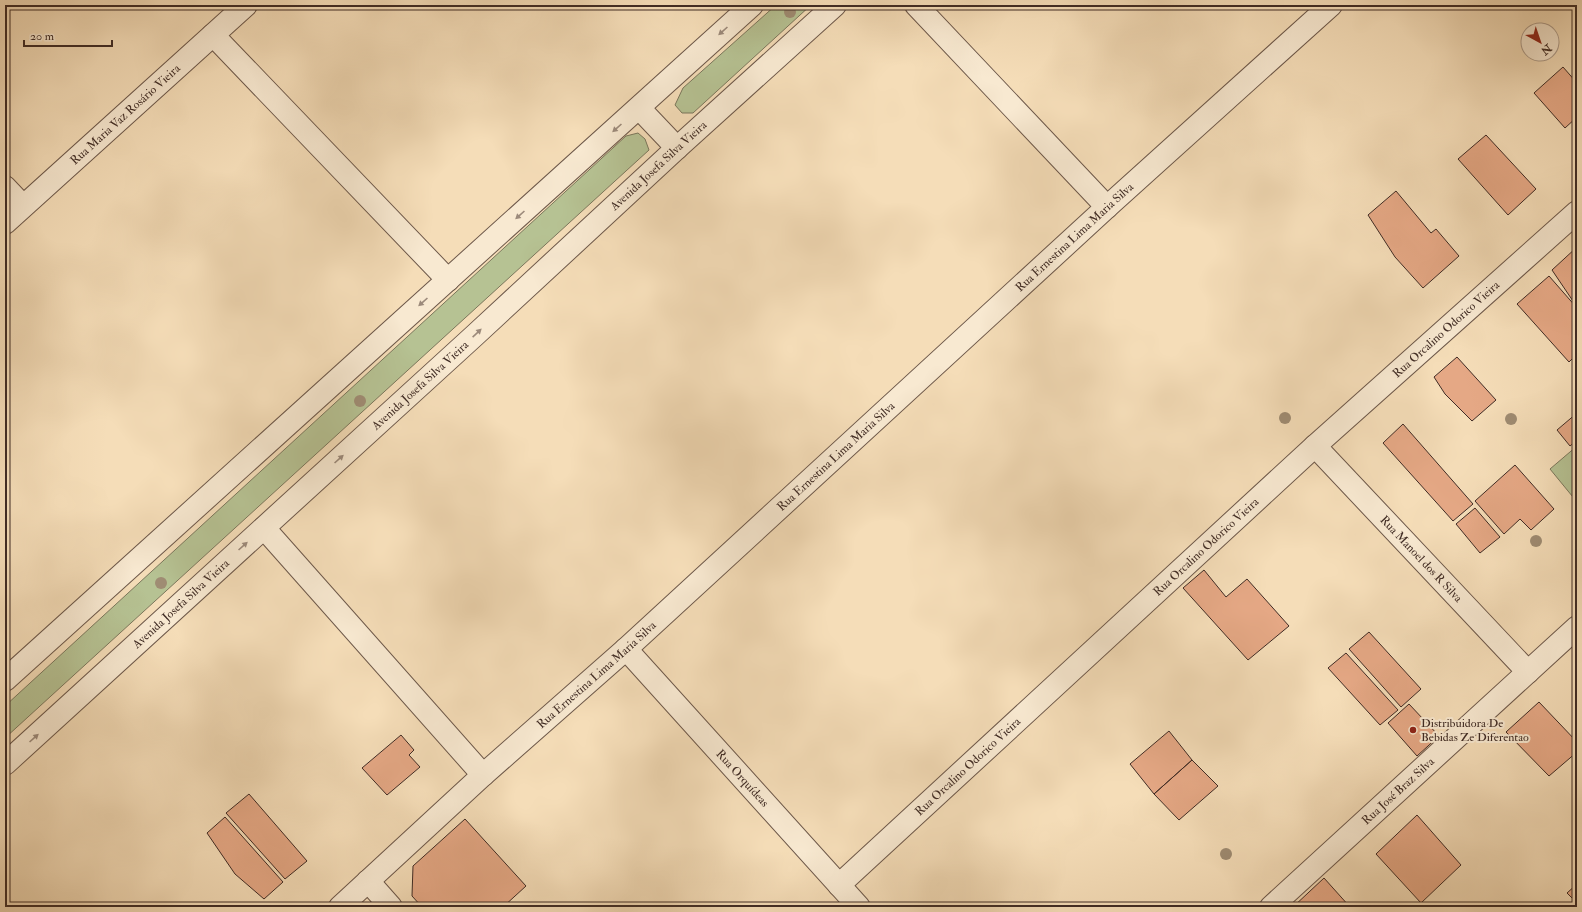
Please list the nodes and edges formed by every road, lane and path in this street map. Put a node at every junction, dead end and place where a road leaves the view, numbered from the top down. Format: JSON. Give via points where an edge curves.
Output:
{"nodes":[{"id":1,"x":246,"y":5,"type":"edge"},
{"id":2,"x":752,"y":5,"type":"edge"},
{"id":3,"x":835,"y":5,"type":"edge"},
{"id":4,"x":916,"y":5,"type":"edge"},
{"id":5,"x":1331,"y":5,"type":"edge"},
{"id":6,"x":213,"y":35,"type":"junction"},
{"id":7,"x":639,"y":108,"type":"junction"},
{"id":8,"x":677,"y":148,"type":"junction"},
{"id":9,"x":5,"y":187,"type":"edge"},
{"id":10,"x":23,"y":206,"type":"junction"},
{"id":11,"x":1107,"y":207,"type":"junction"},
{"id":12,"x":1577,"y":212,"type":"edge"},
{"id":13,"x":5,"y":223,"type":"edge"},
{"id":14,"x":448,"y":280,"type":"junction"},
{"id":15,"x":1315,"y":446,"type":"junction"},
{"id":16,"x":264,"y":528,"type":"junction"},
{"id":17,"x":1577,"y":627,"type":"edge"},
{"id":18,"x":626,"y":649,"type":"junction"},
{"id":19,"x":1528,"y":672,"type":"junction"},
{"id":20,"x":5,"y":680,"type":"edge"},
{"id":21,"x":5,"y":764,"type":"edge"},
{"id":22,"x":483,"y":775,"type":"junction"},
{"id":23,"x":368,"y":881,"type":"junction"},
{"id":24,"x":839,"y":885,"type":"junction"},
{"id":25,"x":340,"y":907,"type":"edge"},
{"id":26,"x":391,"y":907,"type":"edge"},
{"id":27,"x":859,"y":907,"type":"edge"},
{"id":28,"x":1271,"y":907,"type":"edge"}],
"edges":[{"from":1,"to":6,"type":"street","name":"Rua Maria Vaz Rosário Vieira"},
{"from":2,"to":7,"type":"street","one_way":true},
{"from":3,"to":8,"type":"street","name":"Avenida Josefa Silva Vieira"},
{"from":4,"to":11,"type":"street"},
{"from":5,"to":11,"type":"street","name":"Rua Ernestina Lima Maria Silva"},
{"from":6,"to":10,"type":"street","name":"Rua Maria Vaz Rosário Vieira"},
{"from":6,"to":14,"type":"street"},
{"from":7,"to":8,"type":"street"},
{"from":7,"to":14,"type":"street","one_way":true},
{"from":16,"to":8,"type":"street","name":"Avenida Josefa Silva Vieira","one_way":true},
{"from":9,"to":10,"type":"street"},
{"from":10,"to":13,"type":"street","name":"Rua Maria Vaz Rosário Vieira"},
{"from":11,"to":18,"type":"street","name":"Rua Ernestina Lima Maria Silva"},
{"from":12,"to":15,"type":"street","name":"Rua Orcalino Odorico Vieira"},
{"from":14,"to":20,"type":"street","one_way":true},
{"from":15,"to":19,"type":"street","name":"Rua Manoel dos R Silva"},
{"from":15,"to":24,"type":"street","name":"Rua Orcalino Odorico Vieira"},
{"from":21,"to":16,"type":"street","name":"Avenida Josefa Silva Vieira","one_way":true},
{"from":16,"to":22,"type":"street"},
{"from":17,"to":19,"type":"street","name":"Rua José Braz Silva"},
{"from":18,"to":22,"type":"street","name":"Rua Ernestina Lima Maria Silva"},
{"from":18,"to":24,"type":"street","name":"Rua Orquídeas"},
{"from":19,"to":28,"type":"street","name":"Rua José Braz Silva"},
{"from":22,"to":23,"type":"street","name":"Rua Ernestina Lima Maria Silva"},
{"from":23,"to":25,"type":"street","name":"Rua Ernestina Lima Maria Silva"},
{"from":23,"to":26,"type":"street"},
{"from":24,"to":27,"type":"street","name":"Rua Orquídeas"}]}
